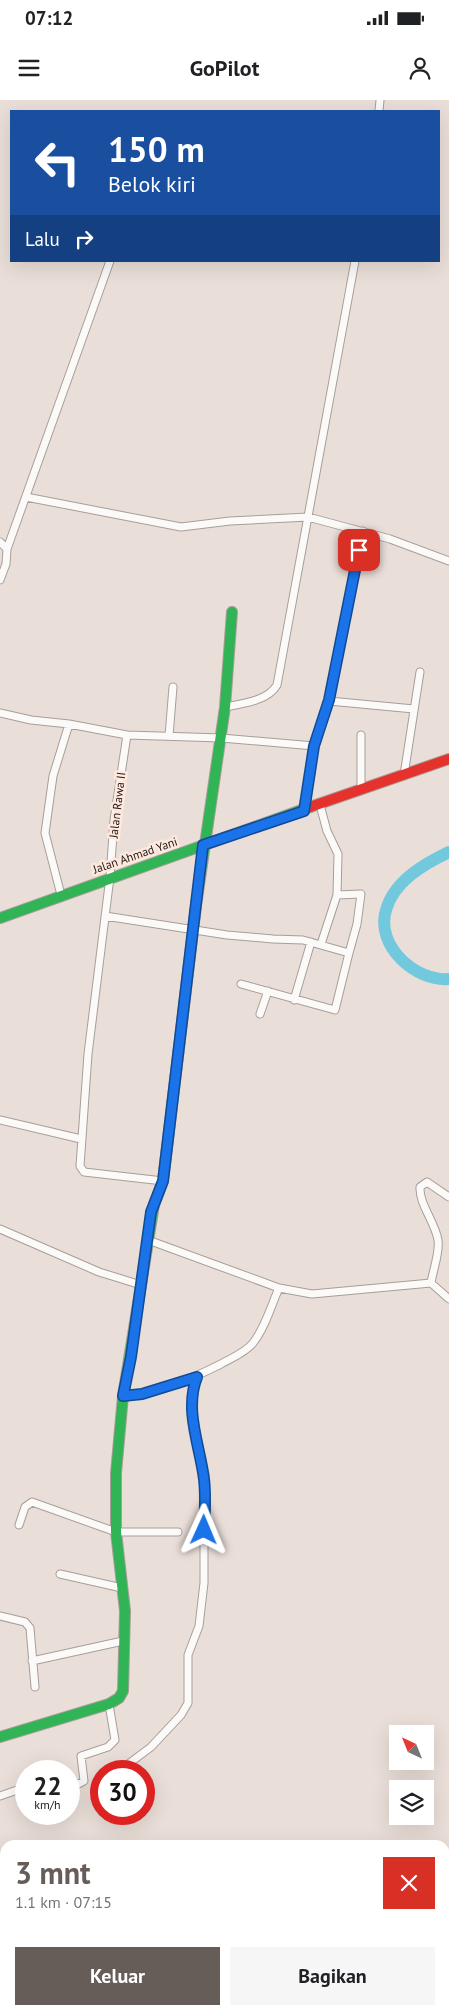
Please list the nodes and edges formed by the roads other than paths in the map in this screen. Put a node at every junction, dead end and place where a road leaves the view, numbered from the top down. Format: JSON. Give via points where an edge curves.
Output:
{"nodes":[{"id":1,"x":110,"y":262,"type":"edge"},
{"id":2,"x":356,"y":262,"type":"edge"},
{"id":3,"x":26,"y":497,"type":"junction"},
{"id":4,"x":308,"y":517,"type":"junction"},
{"id":5,"x":363,"y":531,"type":"junction"},
{"id":6,"x":0,"y":542,"type":"edge"},
{"id":7,"x":7,"y":549,"type":"junction"},
{"id":8,"x":449,"y":561,"type":"edge"},
{"id":9,"x":0,"y":580,"type":"edge"},
{"id":10,"x":232,"y":612,"type":"dead end"},
{"id":11,"x":420,"y":672,"type":"dead end"},
{"id":12,"x":173,"y":687,"type":"dead end"},
{"id":13,"x":329,"y":700,"type":"junction"},
{"id":14,"x":225,"y":707,"type":"junction"},
{"id":15,"x":414,"y":709,"type":"junction"},
{"id":16,"x":0,"y":713,"type":"edge"},
{"id":17,"x":69,"y":724,"type":"junction"},
{"id":18,"x":127,"y":735,"type":"junction"},
{"id":19,"x":361,"y":735,"type":"dead end"},
{"id":20,"x":169,"y":736,"type":"junction"},
{"id":21,"x":221,"y":738,"type":"junction"},
{"id":22,"x":314,"y":746,"type":"junction"},
{"id":23,"x":449,"y":759,"type":"edge"},
{"id":24,"x":404,"y":775,"type":"junction"},
{"id":25,"x":361,"y":790,"type":"junction"},
{"id":26,"x":320,"y":805,"type":"junction"},
{"id":27,"x":304,"y":811,"type":"junction"},
{"id":28,"x":203,"y":845,"type":"junction"},
{"id":29,"x":110,"y":877,"type":"junction"},
{"id":30,"x":337,"y":895,"type":"junction"},
{"id":31,"x":61,"y":896,"type":"junction"},
{"id":32,"x":105,"y":916,"type":"junction"},
{"id":33,"x":0,"y":918,"type":"edge"},
{"id":34,"x":194,"y":928,"type":"junction"},
{"id":35,"x":311,"y":942,"type":"junction"},
{"id":36,"x":321,"y":944,"type":"junction"},
{"id":37,"x":349,"y":953,"type":"junction"},
{"id":38,"x":241,"y":984,"type":"dead end"},
{"id":39,"x":268,"y":991,"type":"junction"},
{"id":40,"x":294,"y":1000,"type":"junction"},
{"id":41,"x":260,"y":1014,"type":"dead end"},
{"id":42,"x":0,"y":1120,"type":"edge"},
{"id":43,"x":81,"y":1138,"type":"junction"},
{"id":44,"x":163,"y":1181,"type":"junction"},
{"id":45,"x":449,"y":1197,"type":"edge"},
{"id":46,"x":0,"y":1229,"type":"edge"},
{"id":47,"x":148,"y":1240,"type":"junction"},
{"id":48,"x":430,"y":1283,"type":"junction"},
{"id":49,"x":141,"y":1284,"type":"junction"},
{"id":50,"x":279,"y":1288,"type":"junction"},
{"id":51,"x":449,"y":1298,"type":"edge"},
{"id":52,"x":197,"y":1377,"type":"junction"},
{"id":53,"x":123,"y":1396,"type":"junction"},
{"id":54,"x":19,"y":1525,"type":"dead end"},
{"id":55,"x":116,"y":1532,"type":"junction"},
{"id":56,"x":178,"y":1532,"type":"dead end"},
{"id":57,"x":60,"y":1574,"type":"dead end"},
{"id":58,"x":122,"y":1588,"type":"junction"},
{"id":59,"x":0,"y":1616,"type":"edge"},
{"id":60,"x":123,"y":1641,"type":"junction"},
{"id":61,"x":32,"y":1661,"type":"junction"},
{"id":62,"x":35,"y":1687,"type":"dead end"},
{"id":63,"x":109,"y":1704,"type":"junction"},
{"id":64,"x":0,"y":1737,"type":"edge"},
{"id":65,"x":134,"y":1760,"type":"edge"},
{"id":66,"x":80,"y":1784,"type":"edge"},
{"id":67,"x":15,"y":1791,"type":"edge"},
{"id":68,"x":0,"y":1796,"type":"edge"}],
"edges":[{"from":1,"to":3,"type":"street"},
{"from":2,"to":4,"type":"street"},
{"from":3,"to":4,"type":"street","via":[[181,527]]},
{"from":3,"to":7,"type":"street"},
{"from":4,"to":5,"type":"street"},
{"from":4,"to":14,"type":"street","via":[[277,685],[271,692],[251,702]]},
{"from":5,"to":8,"type":"street"},
{"from":5,"to":13,"type":"street"},
{"from":6,"to":7,"type":"street"},
{"from":7,"to":9,"type":"street"},
{"from":10,"to":14,"type":"main road"},
{"from":11,"to":15,"type":"street"},
{"from":12,"to":20,"type":"street"},
{"from":13,"to":15,"type":"street"},
{"from":13,"to":22,"type":"street"},
{"from":14,"to":21,"type":"main road"},
{"from":15,"to":24,"type":"street"},
{"from":16,"to":17,"type":"street"},
{"from":17,"to":18,"type":"street"},
{"from":17,"to":31,"type":"street","via":[[53,776],[46,833]]},
{"from":18,"to":20,"type":"street"},
{"from":18,"to":29,"type":"street","name":"Jalan Rawa II","via":[[114,820]]},
{"from":19,"to":25,"type":"street"},
{"from":20,"to":21,"type":"street"},
{"from":21,"to":22,"type":"street"},
{"from":21,"to":28,"type":"main road"},
{"from":22,"to":27,"type":"street"},
{"from":23,"to":24,"type":"main road","name":"Jalan Ahmad Yani"},
{"from":24,"to":25,"type":"main road","name":"Jalan Ahmad Yani"},
{"from":25,"to":26,"type":"main road","name":"Jalan Ahmad Yani"},
{"from":26,"to":27,"type":"main road","name":"Jalan Ahmad Yani"},
{"from":26,"to":30,"type":"street","via":[[338,854]]},
{"from":27,"to":28,"type":"main road","name":"Jalan Ahmad Yani"},
{"from":28,"to":29,"type":"main road","name":"Jalan Ahmad Yani"},
{"from":28,"to":34,"type":"main road"},
{"from":29,"to":31,"type":"main road","name":"Jalan Ahmad Yani"},
{"from":29,"to":32,"type":"street","name":"Jalan Rawa II"},
{"from":30,"to":36,"type":"street"},
{"from":30,"to":37,"type":"street","via":[[361,894]]},
{"from":31,"to":33,"type":"main road","name":"Jalan Ahmad Yani"},
{"from":32,"to":34,"type":"street"},
{"from":32,"to":43,"type":"street","name":"Jalan Rawa II"},
{"from":34,"to":35,"type":"street"},
{"from":34,"to":44,"type":"main road"},
{"from":35,"to":36,"type":"street"},
{"from":35,"to":40,"type":"street"},
{"from":36,"to":37,"type":"street"},
{"from":37,"to":40,"type":"street","via":[[335,1010]]},
{"from":38,"to":39,"type":"street"},
{"from":39,"to":40,"type":"street"},
{"from":39,"to":41,"type":"street"},
{"from":42,"to":43,"type":"street"},
{"from":43,"to":44,"type":"street","name":"Jalan Rawa II","via":[[80,1166],[84,1172]]},
{"from":44,"to":47,"type":"main road","via":[[151,1212]]},
{"from":45,"to":48,"type":"street","via":[[427,1182],[420,1187],[439,1241]]},
{"from":46,"to":49,"type":"street","via":[[92,1269]]},
{"from":47,"to":49,"type":"main road"},
{"from":47,"to":50,"type":"street"},
{"from":48,"to":50,"type":"street","via":[[312,1294]]},
{"from":48,"to":51,"type":"street"},
{"from":49,"to":53,"type":"main road"},
{"from":50,"to":52,"type":"street","via":[[252,1344]]},
{"from":52,"to":53,"type":"street","via":[[142,1394]]},
{"from":52,"to":65,"type":"street","via":[[192,1405],[204,1479],[204,1583],[198,1626],[188,1655],[188,1704],[151,1747]]},
{"from":53,"to":55,"type":"main road","via":[[116,1473]]},
{"from":54,"to":55,"type":"street","via":[[25,1507],[32,1502]]},
{"from":55,"to":56,"type":"street"},
{"from":55,"to":58,"type":"main road"},
{"from":57,"to":58,"type":"street"},
{"from":58,"to":60,"type":"main road","via":[[125,1611]]},
{"from":59,"to":61,"type":"street","via":[[28,1625]]},
{"from":60,"to":61,"type":"street"},
{"from":60,"to":63,"type":"main road","via":[[123,1691]]},
{"from":61,"to":62,"type":"street"},
{"from":63,"to":64,"type":"main road"},
{"from":63,"to":66,"type":"street","via":[[115,1740],[108,1747],[81,1756],[84,1782]]},
{"from":67,"to":68,"type":"street"}]}
